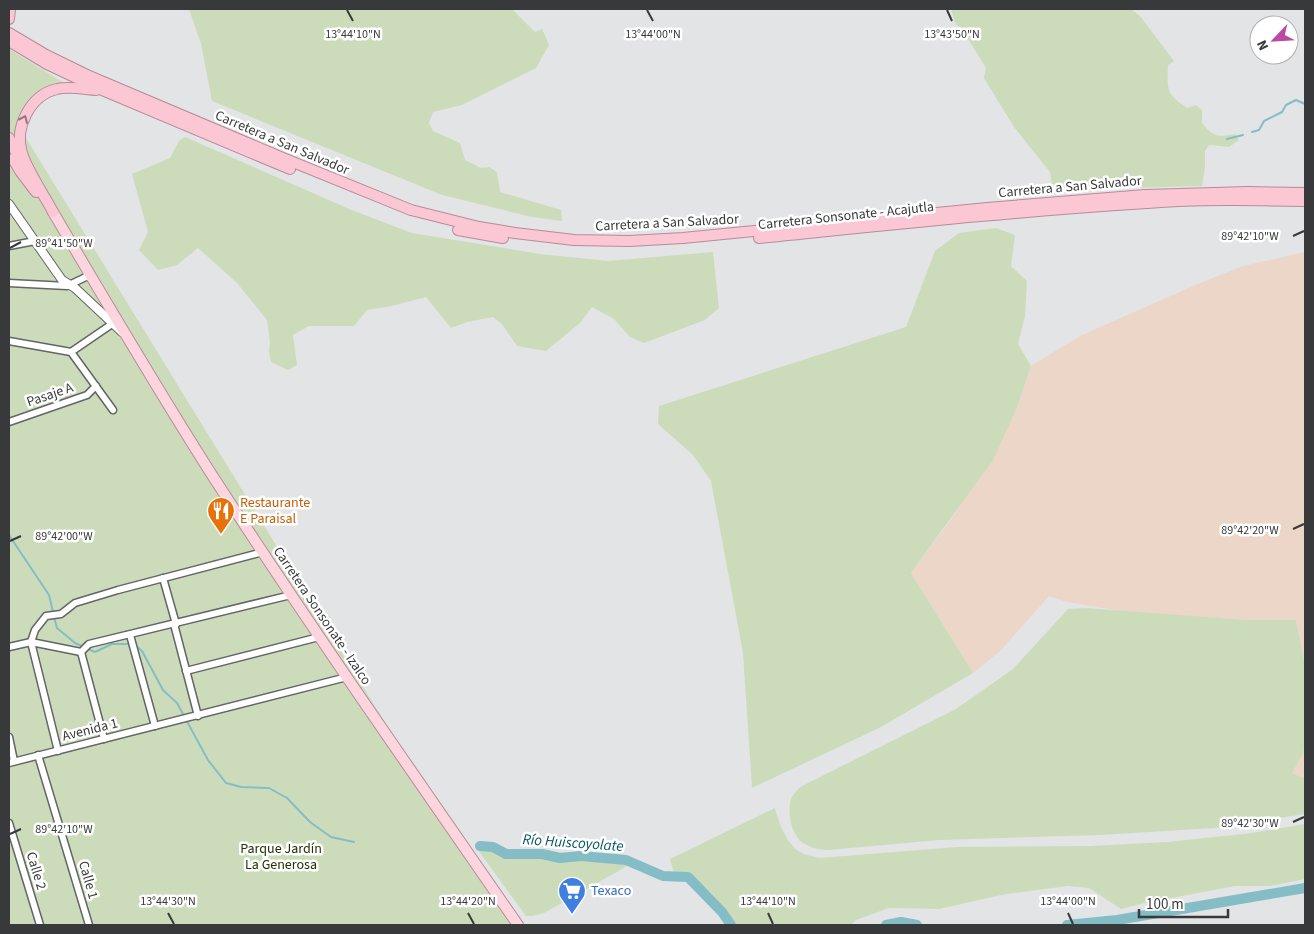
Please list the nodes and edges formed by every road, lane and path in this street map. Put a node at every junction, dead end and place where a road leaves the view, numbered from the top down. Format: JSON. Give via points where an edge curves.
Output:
{"nodes":[{"id":1,"x":10,"y":9,"type":"edge"},
{"id":2,"x":9,"y":19,"type":"edge"},
{"id":3,"x":9,"y":33,"type":"edge"},
{"id":4,"x":9,"y":41,"type":"edge"},
{"id":5,"x":102,"y":90,"type":"junction"},
{"id":6,"x":9,"y":138,"type":"edge"},
{"id":7,"x":9,"y":151,"type":"edge"},
{"id":8,"x":1305,"y":194,"type":"edge"},
{"id":9,"x":1305,"y":201,"type":"edge"},
{"id":10,"x":9,"y":204,"type":"edge"},
{"id":11,"x":53,"y":212,"type":"junction"},
{"id":12,"x":35,"y":241,"type":"junction"},
{"id":13,"x":9,"y":246,"type":"edge"},
{"id":14,"x":90,"y":275,"type":"junction"},
{"id":15,"x":9,"y":283,"type":"edge"},
{"id":16,"x":71,"y":285,"type":"junction"},
{"id":17,"x":112,"y":324,"type":"junction"},
{"id":18,"x":125,"y":334,"type":"junction"},
{"id":19,"x":9,"y":341,"type":"edge"},
{"id":20,"x":71,"y":352,"type":"junction"},
{"id":21,"x":96,"y":386,"type":"junction"},
{"id":22,"x":113,"y":410,"type":"dead end"},
{"id":23,"x":9,"y":422,"type":"edge"},
{"id":24,"x":262,"y":552,"type":"junction"},
{"id":25,"x":163,"y":578,"type":"junction"},
{"id":26,"x":291,"y":595,"type":"junction"},
{"id":27,"x":175,"y":624,"type":"junction"},
{"id":28,"x":319,"y":636,"type":"junction"},
{"id":29,"x":130,"y":638,"type":"junction"},
{"id":30,"x":32,"y":642,"type":"junction"},
{"id":31,"x":9,"y":647,"type":"edge"},
{"id":32,"x":82,"y":651,"type":"junction"},
{"id":33,"x":186,"y":671,"type":"junction"},
{"id":34,"x":348,"y":677,"type":"junction"},
{"id":35,"x":195,"y":716,"type":"junction"},
{"id":36,"x":155,"y":726,"type":"junction"},
{"id":37,"x":9,"y":737,"type":"edge"},
{"id":38,"x":104,"y":739,"type":"junction"},
{"id":39,"x":58,"y":751,"type":"junction"},
{"id":40,"x":38,"y":755,"type":"junction"},
{"id":41,"x":12,"y":762,"type":"edge"},
{"id":42,"x":9,"y":823,"type":"edge"},
{"id":43,"x":40,"y":925,"type":"edge"},
{"id":44,"x":89,"y":925,"type":"edge"},
{"id":45,"x":518,"y":925,"type":"edge"}],
"edges":[{"from":1,"to":2,"type":"highway"},
{"from":3,"to":8,"type":"highway","name":"Carretera a San Salvador","via":[[87,75],[352,187],[419,212],[515,234],[628,242],[1136,195]]},
{"from":4,"to":5,"type":"highway","name":"Carretera Sonsonate - Acajutla","via":[[47,64]]},
{"from":5,"to":9,"type":"highway","name":"Carretera Sonsonate - Acajutla","via":[[426,222],[480,235],[578,247],[681,245],[1147,203]]},
{"from":11,"to":5,"type":"highway","one_way":true,"via":[[22,154],[23,120],[37,100],[50,91],[67,88]]},
{"from":6,"to":11,"type":"highway","via":[[16,156]]},
{"from":7,"to":11,"type":"highway","via":[[20,171]]},
{"from":10,"to":12,"type":"street"},
{"from":11,"to":14,"type":"main road","name":"Carretera Sonsonate - Izalco"},
{"from":12,"to":13,"type":"street"},
{"from":12,"to":16,"type":"street","via":[[62,280]]},
{"from":14,"to":16,"type":"street"},
{"from":14,"to":18,"type":"main road","name":"Carretera Sonsonate - Izalco"},
{"from":15,"to":16,"type":"street"},
{"from":16,"to":17,"type":"street"},
{"from":17,"to":18,"type":"street"},
{"from":17,"to":20,"type":"street"},
{"from":18,"to":24,"type":"main road","name":"Carretera Sonsonate - Izalco"},
{"from":19,"to":20,"type":"street"},
{"from":20,"to":21,"type":"street"},
{"from":21,"to":22,"type":"street"},
{"from":21,"to":23,"type":"street","name":"Pasaje A","via":[[81,398]]},
{"from":24,"to":25,"type":"street"},
{"from":24,"to":26,"type":"main road","name":"Carretera Sonsonate - Izalco"},
{"from":25,"to":27,"type":"street"},
{"from":25,"to":30,"type":"street","via":[[75,603],[61,614],[46,616],[35,630]]},
{"from":26,"to":27,"type":"street"},
{"from":26,"to":28,"type":"main road","name":"Carretera Sonsonate - Izalco"},
{"from":27,"to":29,"type":"street"},
{"from":27,"to":33,"type":"street"},
{"from":28,"to":33,"type":"street"},
{"from":28,"to":34,"type":"main road","name":"Carretera Sonsonate - Izalco"},
{"from":29,"to":32,"type":"street","via":[[89,644]]},
{"from":29,"to":36,"type":"street"},
{"from":30,"to":31,"type":"street"},
{"from":30,"to":32,"type":"street"},
{"from":30,"to":39,"type":"street"},
{"from":32,"to":38,"type":"street"},
{"from":33,"to":35,"type":"street"},
{"from":34,"to":35,"type":"street","name":"Avenida 1"},
{"from":34,"to":45,"type":"main road","name":"Carretera Sonsonate - Izalco"},
{"from":35,"to":36,"type":"street","name":"Avenida 1"},
{"from":36,"to":38,"type":"street","name":"Avenida 1"},
{"from":37,"to":41,"type":"street"},
{"from":38,"to":39,"type":"street","name":"Avenida 1"},
{"from":39,"to":40,"type":"street","name":"Avenida 1"},
{"from":40,"to":41,"type":"street","name":"Avenida 1"},
{"from":40,"to":44,"type":"street","name":"Calle 1"},
{"from":42,"to":43,"type":"street","name":"Calle 2"}]}
